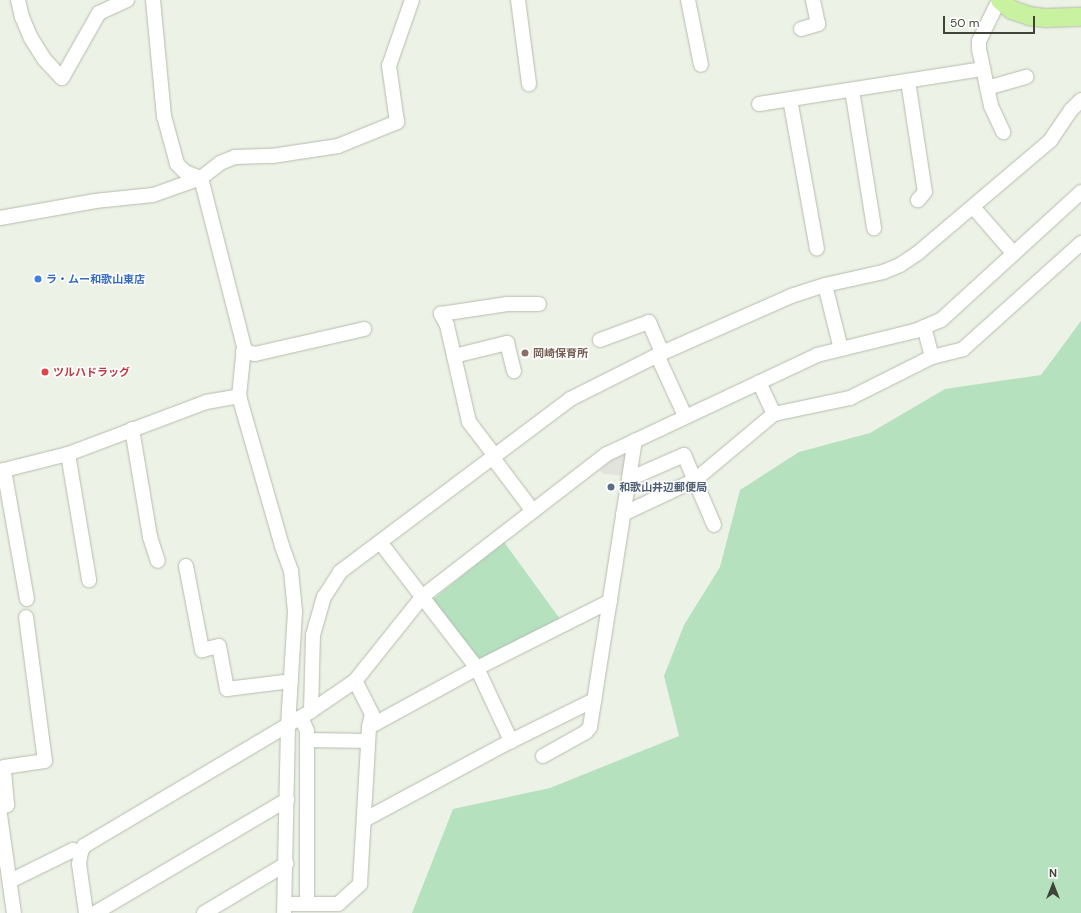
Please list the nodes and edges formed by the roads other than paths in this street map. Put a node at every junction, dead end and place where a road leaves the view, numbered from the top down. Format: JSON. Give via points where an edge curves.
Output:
{"nodes":[{"id":1,"x":18,"y":0,"type":"edge"},
{"id":2,"x":127,"y":0,"type":"edge"},
{"id":3,"x":153,"y":0,"type":"edge"},
{"id":4,"x":412,"y":0,"type":"edge"},
{"id":5,"x":518,"y":0,"type":"edge"},
{"id":6,"x":688,"y":0,"type":"edge"},
{"id":7,"x":813,"y":0,"type":"edge"},
{"id":8,"x":999,"y":0,"type":"edge"},
{"id":9,"x":1081,"y":17,"type":"edge"},
{"id":10,"x":801,"y":29,"type":"dead end"},
{"id":11,"x":701,"y":65,"type":"dead end"},
{"id":12,"x":983,"y":69,"type":"junction"},
{"id":13,"x":1026,"y":77,"type":"dead end"},
{"id":14,"x":908,"y":81,"type":"junction"},
{"id":15,"x":529,"y":84,"type":"dead end"},
{"id":16,"x":987,"y":88,"type":"junction"},
{"id":17,"x":852,"y":90,"type":"junction"},
{"id":18,"x":790,"y":99,"type":"junction"},
{"id":19,"x":1081,"y":100,"type":"edge"},
{"id":20,"x":759,"y":104,"type":"dead end"},
{"id":21,"x":1002,"y":132,"type":"dead end"},
{"id":22,"x":201,"y":178,"type":"junction"},
{"id":23,"x":1079,"y":198,"type":"edge"},
{"id":24,"x":918,"y":200,"type":"dead end"},
{"id":25,"x":973,"y":207,"type":"junction"},
{"id":26,"x":0,"y":218,"type":"edge"},
{"id":27,"x":874,"y":228,"type":"dead end"},
{"id":28,"x":1081,"y":243,"type":"edge"},
{"id":29,"x":817,"y":249,"type":"dead end"},
{"id":30,"x":1014,"y":254,"type":"junction"},
{"id":31,"x":825,"y":285,"type":"junction"},
{"id":32,"x":539,"y":304,"type":"dead end"},
{"id":33,"x":924,"y":327,"type":"junction"},
{"id":34,"x":364,"y":329,"type":"dead end"},
{"id":35,"x":600,"y":340,"type":"dead end"},
{"id":36,"x":841,"y":350,"type":"junction"},
{"id":37,"x":243,"y":351,"type":"junction"},
{"id":38,"x":660,"y":354,"type":"junction"},
{"id":39,"x":454,"y":356,"type":"junction"},
{"id":40,"x":932,"y":357,"type":"junction"},
{"id":41,"x":514,"y":371,"type":"dead end"},
{"id":42,"x":759,"y":382,"type":"junction"},
{"id":43,"x":239,"y":396,"type":"junction"},
{"id":44,"x":774,"y":414,"type":"junction"},
{"id":45,"x":685,"y":416,"type":"junction"},
{"id":46,"x":132,"y":429,"type":"junction"},
{"id":47,"x":635,"y":441,"type":"junction"},
{"id":48,"x":68,"y":454,"type":"junction"},
{"id":49,"x":494,"y":457,"type":"junction"},
{"id":50,"x":2,"y":471,"type":"edge"},
{"id":51,"x":629,"y":479,"type":"junction"},
{"id":52,"x":695,"y":480,"type":"junction"},
{"id":53,"x":533,"y":511,"type":"junction"},
{"id":54,"x":623,"y":514,"type":"junction"},
{"id":55,"x":714,"y":525,"type":"dead end"},
{"id":56,"x":380,"y":542,"type":"junction"},
{"id":57,"x":158,"y":561,"type":"dead end"},
{"id":58,"x":186,"y":566,"type":"dead end"},
{"id":59,"x":89,"y":580,"type":"dead end"},
{"id":60,"x":423,"y":596,"type":"junction"},
{"id":61,"x":27,"y":599,"type":"dead end"},
{"id":62,"x":610,"y":601,"type":"junction"},
{"id":63,"x":26,"y":617,"type":"dead end"},
{"id":64,"x":477,"y":668,"type":"junction"},
{"id":65,"x":291,"y":681,"type":"junction"},
{"id":66,"x":355,"y":682,"type":"junction"},
{"id":67,"x":594,"y":700,"type":"junction"},
{"id":68,"x":306,"y":714,"type":"junction"},
{"id":69,"x":288,"y":724,"type":"junction"},
{"id":70,"x":369,"y":734,"type":"junction"},
{"id":71,"x":307,"y":740,"type":"junction"},
{"id":72,"x":511,"y":741,"type":"junction"},
{"id":73,"x":543,"y":756,"type":"dead end"},
{"id":74,"x":287,"y":800,"type":"junction"},
{"id":75,"x":0,"y":808,"type":"edge"},
{"id":76,"x":0,"y":815,"type":"edge"},
{"id":77,"x":364,"y":820,"type":"junction"},
{"id":78,"x":81,"y":852,"type":"junction"},
{"id":79,"x":286,"y":864,"type":"junction"},
{"id":80,"x":10,"y":881,"type":"junction"},
{"id":81,"x":307,"y":904,"type":"junction"},
{"id":82,"x":285,"y":909,"type":"edge"},
{"id":83,"x":14,"y":913,"type":"edge"},
{"id":84,"x":86,"y":913,"type":"edge"},
{"id":85,"x":95,"y":913,"type":"edge"},
{"id":86,"x":204,"y":913,"type":"edge"}],
"edges":[{"from":1,"to":2,"type":"street","via":[[31,38],[44,59],[62,78],[99,13]]},
{"from":3,"to":22,"type":"street","via":[[164,116],[178,164],[186,172]]},
{"from":4,"to":22,"type":"street","via":[[389,66],[397,122],[338,146],[272,156],[235,157],[220,163]]},
{"from":5,"to":15,"type":"street"},
{"from":6,"to":11,"type":"street"},
{"from":7,"to":10,"type":"street","via":[[818,24]]},
{"from":8,"to":9,"type":"main road","via":[[1012,10],[1029,16]]},
{"from":8,"to":12,"type":"street","via":[[979,41],[978,49]]},
{"from":12,"to":14,"type":"street"},
{"from":12,"to":16,"type":"street"},
{"from":13,"to":16,"type":"street"},
{"from":14,"to":17,"type":"street"},
{"from":14,"to":24,"type":"street","via":[[925,192]]},
{"from":16,"to":21,"type":"street"},
{"from":17,"to":18,"type":"street"},
{"from":17,"to":27,"type":"street"},
{"from":18,"to":20,"type":"street"},
{"from":18,"to":29,"type":"street"},
{"from":19,"to":25,"type":"street","via":[[1050,141]]},
{"from":22,"to":26,"type":"street","via":[[153,195]]},
{"from":22,"to":37,"type":"street"},
{"from":23,"to":30,"type":"street"},
{"from":25,"to":30,"type":"street"},
{"from":25,"to":31,"type":"street","via":[[900,265],[883,272]]},
{"from":28,"to":40,"type":"street","via":[[963,349]]},
{"from":30,"to":33,"type":"street","via":[[941,320]]},
{"from":31,"to":36,"type":"street"},
{"from":31,"to":38,"type":"street","via":[[791,296]]},
{"from":32,"to":39,"type":"street","via":[[507,304],[441,314],[447,325]]},
{"from":33,"to":36,"type":"street"},
{"from":33,"to":40,"type":"street"},
{"from":34,"to":37,"type":"street","via":[[255,354]]},
{"from":35,"to":38,"type":"street","via":[[649,322]]},
{"from":36,"to":42,"type":"street","via":[[817,355]]},
{"from":37,"to":43,"type":"street"},
{"from":38,"to":45,"type":"street"},
{"from":38,"to":49,"type":"street","via":[[570,400]]},
{"from":39,"to":41,"type":"street","via":[[507,343]]},
{"from":39,"to":49,"type":"street","via":[[469,422]]},
{"from":40,"to":44,"type":"street","via":[[850,398]]},
{"from":42,"to":44,"type":"street"},
{"from":42,"to":45,"type":"street"},
{"from":43,"to":46,"type":"street","via":[[206,402]]},
{"from":43,"to":65,"type":"street","via":[[290,571],[295,612]]},
{"from":44,"to":52,"type":"street"},
{"from":45,"to":47,"type":"street"},
{"from":46,"to":48,"type":"street"},
{"from":46,"to":57,"type":"street","via":[[150,537]]},
{"from":47,"to":51,"type":"street"},
{"from":47,"to":53,"type":"street","via":[[606,454]]},
{"from":48,"to":50,"type":"street"},
{"from":48,"to":59,"type":"street"},
{"from":49,"to":53,"type":"street"},
{"from":49,"to":56,"type":"street"},
{"from":50,"to":61,"type":"street"},
{"from":51,"to":52,"type":"street","via":[[684,455]]},
{"from":51,"to":54,"type":"street"},
{"from":52,"to":54,"type":"street"},
{"from":52,"to":55,"type":"street"},
{"from":53,"to":60,"type":"street"},
{"from":54,"to":62,"type":"street"},
{"from":56,"to":60,"type":"street"},
{"from":56,"to":68,"type":"street","via":[[340,572],[324,597],[313,635]]},
{"from":58,"to":65,"type":"street","via":[[202,650],[219,646],[227,689]]},
{"from":60,"to":64,"type":"street"},
{"from":60,"to":66,"type":"street"},
{"from":62,"to":64,"type":"street"},
{"from":62,"to":67,"type":"street"},
{"from":63,"to":75,"type":"street","via":[[45,761],[4,767],[7,805]]},
{"from":64,"to":70,"type":"street"},
{"from":64,"to":72,"type":"street"},
{"from":65,"to":69,"type":"street"},
{"from":66,"to":68,"type":"street"},
{"from":66,"to":70,"type":"street","via":[[372,714]]},
{"from":67,"to":72,"type":"street"},
{"from":67,"to":73,"type":"street","via":[[590,727],[586,732]]},
{"from":68,"to":69,"type":"street"},
{"from":68,"to":71,"type":"street"},
{"from":69,"to":74,"type":"street"},
{"from":69,"to":78,"type":"street","via":[[84,846]]},
{"from":70,"to":71,"type":"street"},
{"from":70,"to":77,"type":"street"},
{"from":71,"to":81,"type":"street"},
{"from":72,"to":77,"type":"street"},
{"from":74,"to":79,"type":"street"},
{"from":74,"to":85,"type":"street"},
{"from":76,"to":80,"type":"street"},
{"from":77,"to":81,"type":"street","via":[[360,884],[338,904]]},
{"from":78,"to":80,"type":"street","via":[[73,850]]},
{"from":78,"to":84,"type":"street","via":[[79,864]]},
{"from":79,"to":82,"type":"street"},
{"from":79,"to":86,"type":"street"},
{"from":80,"to":83,"type":"street"},
{"from":81,"to":82,"type":"street"}]}
